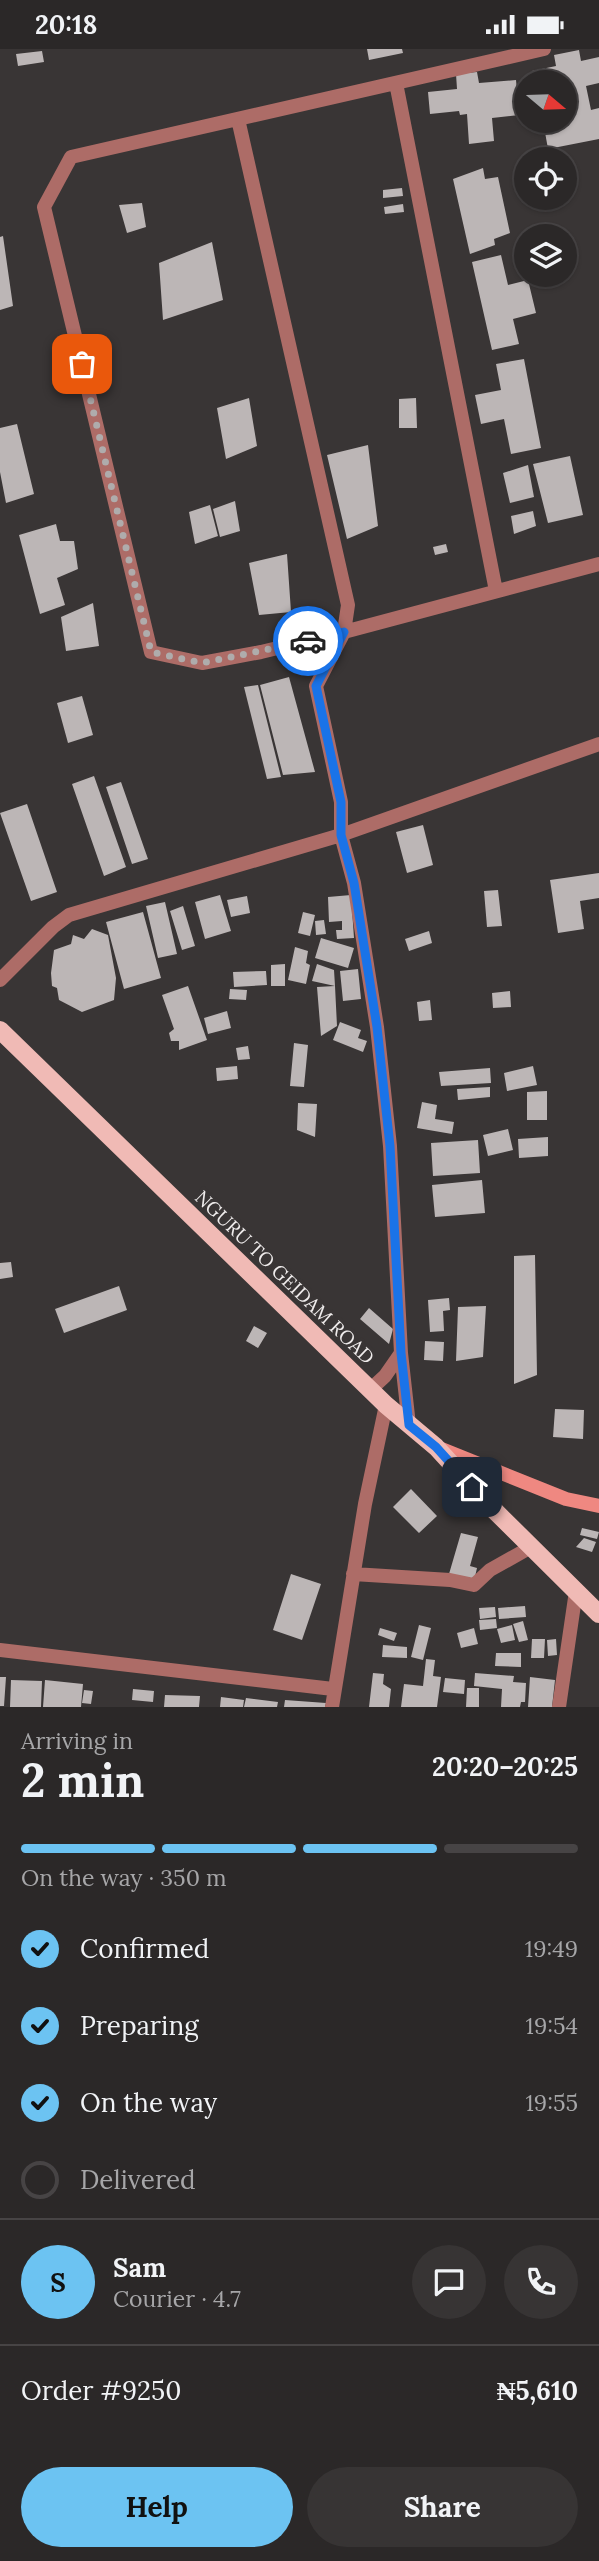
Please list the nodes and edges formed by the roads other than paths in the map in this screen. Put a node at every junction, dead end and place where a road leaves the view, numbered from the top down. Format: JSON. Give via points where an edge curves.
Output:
{"nodes":[{"id":1,"x":544,"y":49,"type":"edge"},
{"id":2,"x":396,"y":83,"type":"junction"},
{"id":3,"x":238,"y":119,"type":"junction"},
{"id":4,"x":599,"y":564,"type":"edge"},
{"id":5,"x":496,"y":591,"type":"junction"},
{"id":6,"x":344,"y":632,"type":"junction"},
{"id":7,"x":599,"y":744,"type":"edge"},
{"id":8,"x":341,"y":835,"type":"junction"},
{"id":9,"x":0,"y":980,"type":"edge"},
{"id":10,"x":0,"y":1030,"type":"edge"},
{"id":11,"x":401,"y":1353,"type":"junction"},
{"id":12,"x":371,"y":1389,"type":"junction"},
{"id":13,"x":386,"y":1405,"type":"junction"},
{"id":14,"x":409,"y":1425,"type":"junction"},
{"id":15,"x":436,"y":1447,"type":"junction"},
{"id":16,"x":599,"y":1506,"type":"edge"},
{"id":17,"x":531,"y":1547,"type":"junction"},
{"id":18,"x":353,"y":1574,"type":"junction"},
{"id":19,"x":576,"y":1591,"type":"junction"},
{"id":20,"x":599,"y":1614,"type":"edge"},
{"id":21,"x":0,"y":1650,"type":"edge"},
{"id":22,"x":333,"y":1689,"type":"junction"},
{"id":23,"x":332,"y":1707,"type":"edge"},
{"id":24,"x":559,"y":1707,"type":"edge"}],
"edges":[{"from":1,"to":2,"type":"street"},
{"from":2,"to":3,"type":"street"},
{"from":2,"to":5,"type":"street"},
{"from":3,"to":6,"type":"street","via":[[348,605]]},
{"from":3,"to":6,"type":"street","via":[[71,157],[44,207],[151,652],[202,663]]},
{"from":4,"to":5,"type":"street"},
{"from":5,"to":6,"type":"street"},
{"from":6,"to":8,"type":"street","via":[[316,686],[341,802]]},
{"from":7,"to":8,"type":"street"},
{"from":8,"to":9,"type":"street","via":[[69,915]]},
{"from":8,"to":11,"type":"street","via":[[354,883],[377,1027],[390,1146]]},
{"from":10,"to":12,"type":"main road","name":"NGURU TO GEIDAM ROAD"},
{"from":11,"to":12,"type":"street"},
{"from":11,"to":14,"type":"street"},
{"from":12,"to":13,"type":"main road","name":"NGURU TO GEIDAM ROAD"},
{"from":13,"to":14,"type":"main road","name":"NGURU TO GEIDAM ROAD"},
{"from":13,"to":18,"type":"street"},
{"from":14,"to":15,"type":"main road","name":"NGURU TO GEIDAM ROAD"},
{"from":15,"to":16,"type":"main road","via":[[566,1499]]},
{"from":15,"to":17,"type":"main road","name":"NGURU TO GEIDAM ROAD"},
{"from":17,"to":18,"type":"street","via":[[490,1570],[474,1585]]},
{"from":17,"to":19,"type":"main road","name":"NGURU TO GEIDAM ROAD"},
{"from":18,"to":22,"type":"street"},
{"from":19,"to":20,"type":"main road","name":"NGURU TO GEIDAM ROAD"},
{"from":19,"to":24,"type":"street"},
{"from":21,"to":22,"type":"street"},
{"from":22,"to":23,"type":"street"}]}
